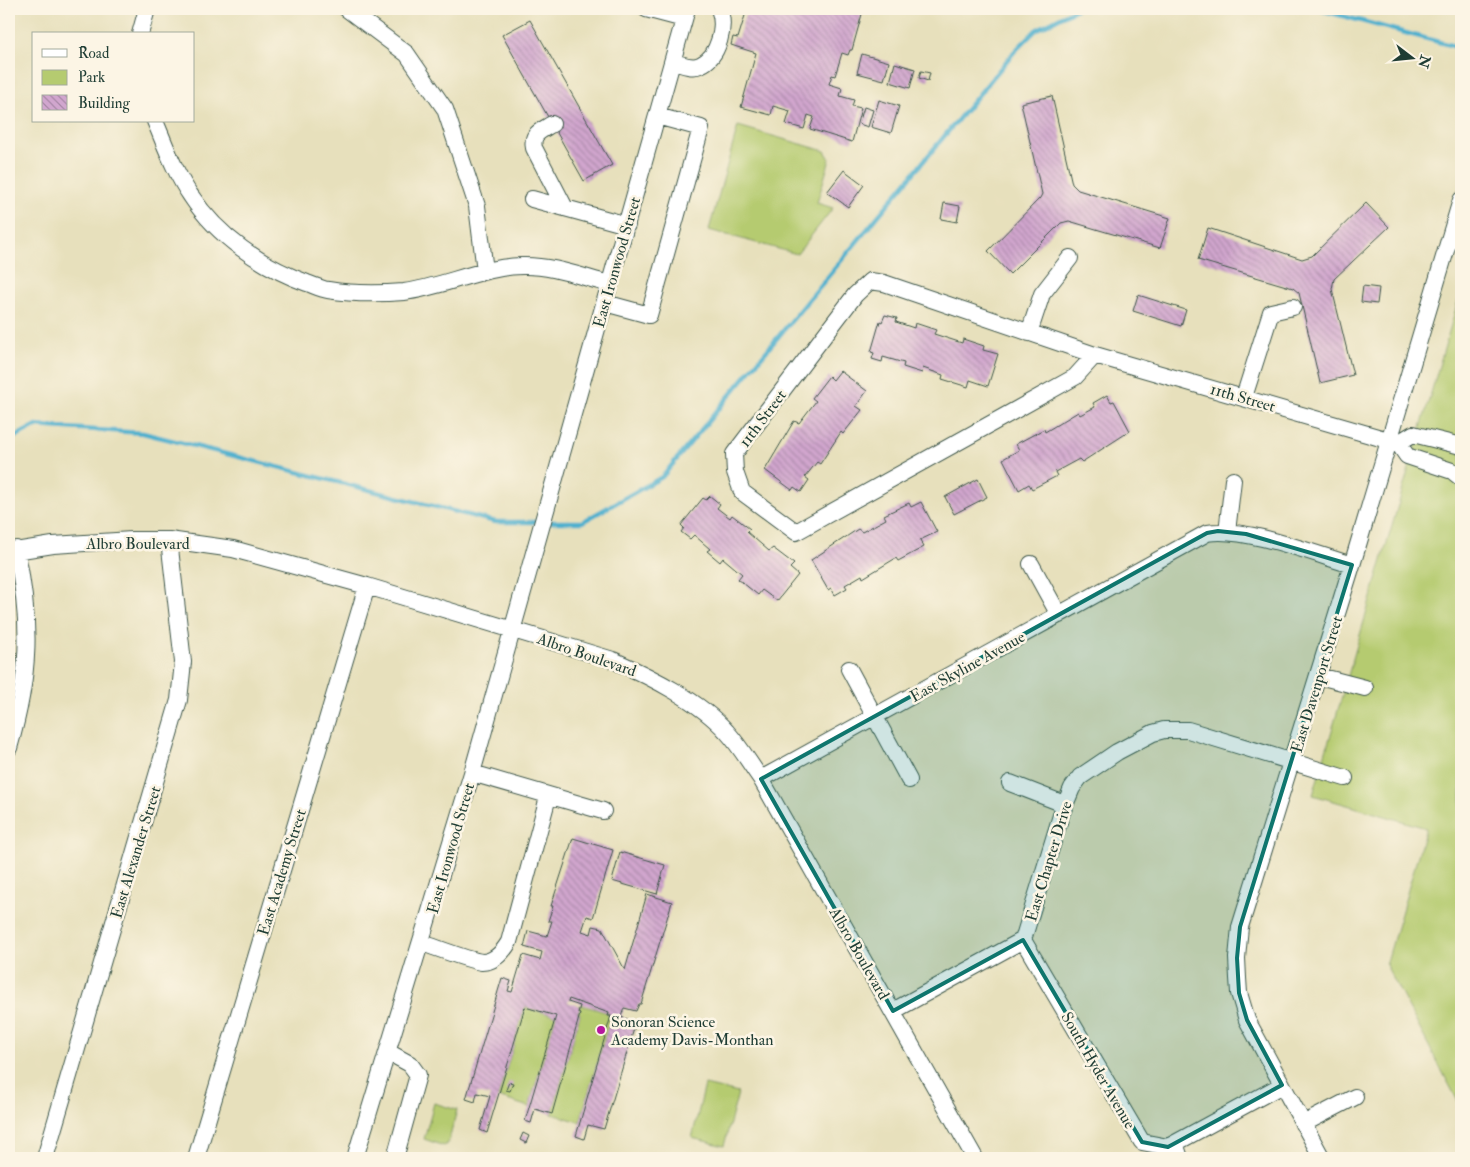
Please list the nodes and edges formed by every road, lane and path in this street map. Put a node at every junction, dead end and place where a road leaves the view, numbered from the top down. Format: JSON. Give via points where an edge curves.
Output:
{"nodes":[{"id":1,"x":147,"y":9,"type":"edge"},
{"id":2,"x":347,"y":9,"type":"edge"},
{"id":3,"x":646,"y":9,"type":"edge"},
{"id":4,"x":719,"y":9,"type":"edge"},
{"id":5,"x":686,"y":14,"type":"edge"},
{"id":6,"x":141,"y":32,"type":"edge"},
{"id":7,"x":673,"y":62,"type":"junction"},
{"id":8,"x":657,"y":116,"type":"junction"},
{"id":9,"x":155,"y":122,"type":"edge"},
{"id":10,"x":552,"y":124,"type":"dead end"},
{"id":11,"x":532,"y":198,"type":"dead end"},
{"id":12,"x":1461,"y":200,"type":"edge"},
{"id":13,"x":565,"y":208,"type":"junction"},
{"id":14,"x":627,"y":225,"type":"junction"},
{"id":15,"x":1456,"y":237,"type":"edge"},
{"id":16,"x":1070,"y":258,"type":"dead end"},
{"id":17,"x":485,"y":271,"type":"junction"},
{"id":18,"x":610,"y":284,"type":"junction"},
{"id":19,"x":605,"y":304,"type":"junction"},
{"id":20,"x":1293,"y":306,"type":"dead end"},
{"id":21,"x":1029,"y":333,"type":"junction"},
{"id":22,"x":1095,"y":355,"type":"junction"},
{"id":23,"x":1244,"y":397,"type":"junction"},
{"id":24,"x":1394,"y":442,"type":"junction"},
{"id":25,"x":1461,"y":446,"type":"edge"},
{"id":26,"x":1461,"y":478,"type":"edge"},
{"id":27,"x":1234,"y":480,"type":"dead end"},
{"id":28,"x":1227,"y":532,"type":"junction"},
{"id":29,"x":169,"y":540,"type":"junction"},
{"id":30,"x":12,"y":551,"type":"edge"},
{"id":31,"x":1031,"y":564,"type":"dead end"},
{"id":32,"x":1352,"y":565,"type":"junction"},
{"id":33,"x":367,"y":586,"type":"junction"},
{"id":34,"x":1059,"y":615,"type":"junction"},
{"id":35,"x":512,"y":629,"type":"junction"},
{"id":36,"x":849,"y":669,"type":"dead end"},
{"id":37,"x":1319,"y":676,"type":"junction"},
{"id":38,"x":1365,"y":688,"type":"dead end"},
{"id":39,"x":875,"y":717,"type":"junction"},
{"id":40,"x":9,"y":748,"type":"edge"},
{"id":41,"x":1292,"y":762,"type":"junction"},
{"id":42,"x":472,"y":773,"type":"junction"},
{"id":43,"x":1345,"y":778,"type":"dead end"},
{"id":44,"x":761,"y":779,"type":"junction"},
{"id":45,"x":909,"y":780,"type":"dead end"},
{"id":46,"x":1010,"y":783,"type":"dead end"},
{"id":47,"x":548,"y":797,"type":"junction"},
{"id":48,"x":1064,"y":804,"type":"junction"},
{"id":49,"x":604,"y":811,"type":"dead end"},
{"id":50,"x":1023,"y":940,"type":"junction"},
{"id":51,"x":422,"y":943,"type":"junction"},
{"id":52,"x":893,"y":1012,"type":"junction"},
{"id":53,"x":388,"y":1052,"type":"junction"},
{"id":54,"x":1282,"y":1085,"type":"junction"},
{"id":55,"x":1354,"y":1097,"type":"dead end"},
{"id":56,"x":1303,"y":1124,"type":"junction"},
{"id":57,"x":1177,"y":1151,"type":"edge"},
{"id":58,"x":45,"y":1158,"type":"edge"},
{"id":59,"x":196,"y":1158,"type":"edge"},
{"id":60,"x":355,"y":1158,"type":"edge"},
{"id":61,"x":394,"y":1158,"type":"edge"},
{"id":62,"x":975,"y":1158,"type":"edge"},
{"id":63,"x":1322,"y":1158,"type":"edge"}],
"edges":[{"from":1,"to":6,"type":"street"},
{"from":2,"to":17,"type":"street","via":[[407,54],[445,109],[477,206]]},
{"from":3,"to":5,"type":"street"},
{"from":4,"to":7,"type":"street","via":[[720,38],[708,59],[700,66]]},
{"from":5,"to":7,"type":"street","name":"East Ironwood Street"},
{"from":7,"to":8,"type":"street","name":"East Ironwood Street"},
{"from":8,"to":14,"type":"street","name":"East Ironwood Street"},
{"from":8,"to":19,"type":"street","via":[[701,128],[649,316]]},
{"from":9,"to":17,"type":"street","via":[[174,165],[201,211],[223,235],[248,254],[290,277],[326,290],[372,293],[404,292]]},
{"from":10,"to":13,"type":"street","via":[[532,140]]},
{"from":11,"to":13,"type":"street"},
{"from":12,"to":15,"type":"street","name":"East Davenport Street"},
{"from":13,"to":14,"type":"street"},
{"from":14,"to":18,"type":"street","name":"East Ironwood Street"},
{"from":15,"to":24,"type":"street","name":"East Davenport Street"},
{"from":16,"to":21,"type":"street","via":[[1042,294]]},
{"from":17,"to":18,"type":"street","via":[[521,266],[549,268]]},
{"from":18,"to":19,"type":"street","name":"East Ironwood Street"},
{"from":19,"to":35,"type":"street","name":"East Ironwood Street"},
{"from":20,"to":23,"type":"street","via":[[1271,312]]},
{"from":21,"to":22,"type":"street","name":"11th Street"},
{"from":21,"to":22,"type":"street","name":"11th Street","via":[[870,281],[855,295],[734,454],[735,472],[742,492],[796,532],[1075,377]]},
{"from":22,"to":23,"type":"street","name":"11th Street"},
{"from":23,"to":24,"type":"street","name":"11th Street"},
{"from":24,"to":25,"type":"street","via":[[1413,434]]},
{"from":24,"to":26,"type":"street","via":[[1407,456],[1452,471]]},
{"from":24,"to":32,"type":"street","name":"East Davenport Street"},
{"from":27,"to":28,"type":"street"},
{"from":28,"to":32,"type":"street","name":"East Skyline Avenue","via":[[1246,534]]},
{"from":28,"to":34,"type":"street","name":"East Skyline Avenue","via":[[1207,533]]},
{"from":29,"to":30,"type":"street","name":"Albro Boulevard","via":[[95,541]]},
{"from":29,"to":33,"type":"street","name":"Albro Boulevard","via":[[233,549]]},
{"from":29,"to":58,"type":"street","name":"East Alexander Street","via":[[183,662],[179,700]]},
{"from":30,"to":40,"type":"street","via":[[25,600],[28,654],[24,688]]},
{"from":31,"to":34,"type":"street"},
{"from":32,"to":37,"type":"street","name":"East Davenport Street"},
{"from":33,"to":35,"type":"street","name":"Albro Boulevard"},
{"from":33,"to":59,"type":"street","name":"East Academy Street"},
{"from":34,"to":39,"type":"street","name":"East Skyline Avenue"},
{"from":35,"to":42,"type":"street","name":"East Ironwood Street"},
{"from":35,"to":44,"type":"street","name":"Albro Boulevard","via":[[613,660],[643,673],[688,700],[727,731]]},
{"from":36,"to":39,"type":"street"},
{"from":37,"to":38,"type":"street"},
{"from":37,"to":41,"type":"street","name":"East Davenport Street"},
{"from":39,"to":44,"type":"street","name":"East Skyline Avenue"},
{"from":39,"to":45,"type":"street"},
{"from":41,"to":43,"type":"street","name":"East Chapter Drive"},
{"from":41,"to":48,"type":"street","name":"East Chapter Drive","via":[[1198,733],[1164,730],[1089,769],[1072,788]]},
{"from":41,"to":54,"type":"street","name":"East Davenport Street","via":[[1240,927],[1237,958],[1239,993],[1247,1020]]},
{"from":42,"to":47,"type":"street"},
{"from":42,"to":51,"type":"street","name":"East Ironwood Street"},
{"from":44,"to":52,"type":"street","name":"Albro Boulevard"},
{"from":46,"to":48,"type":"street"},
{"from":47,"to":49,"type":"street"},
{"from":47,"to":51,"type":"street","via":[[509,942],[503,952],[482,962]]},
{"from":48,"to":50,"type":"street","name":"East Chapter Drive"},
{"from":50,"to":52,"type":"street","name":"East Chapter Drive"},
{"from":50,"to":57,"type":"street","name":"South Hyder Avenue","via":[[1142,1142],[1168,1146]]},
{"from":51,"to":53,"type":"street","name":"East Ironwood Street"},
{"from":52,"to":62,"type":"street","name":"Albro Boulevard"},
{"from":53,"to":60,"type":"street","name":"East Ironwood Street"},
{"from":53,"to":61,"type":"street","via":[[410,1064],[418,1075]]},
{"from":54,"to":56,"type":"street","name":"East Davenport Street"},
{"from":54,"to":57,"type":"street","name":"South Hyder Avenue"},
{"from":55,"to":56,"type":"street"},
{"from":56,"to":63,"type":"street","name":"East Davenport Street"}]}
